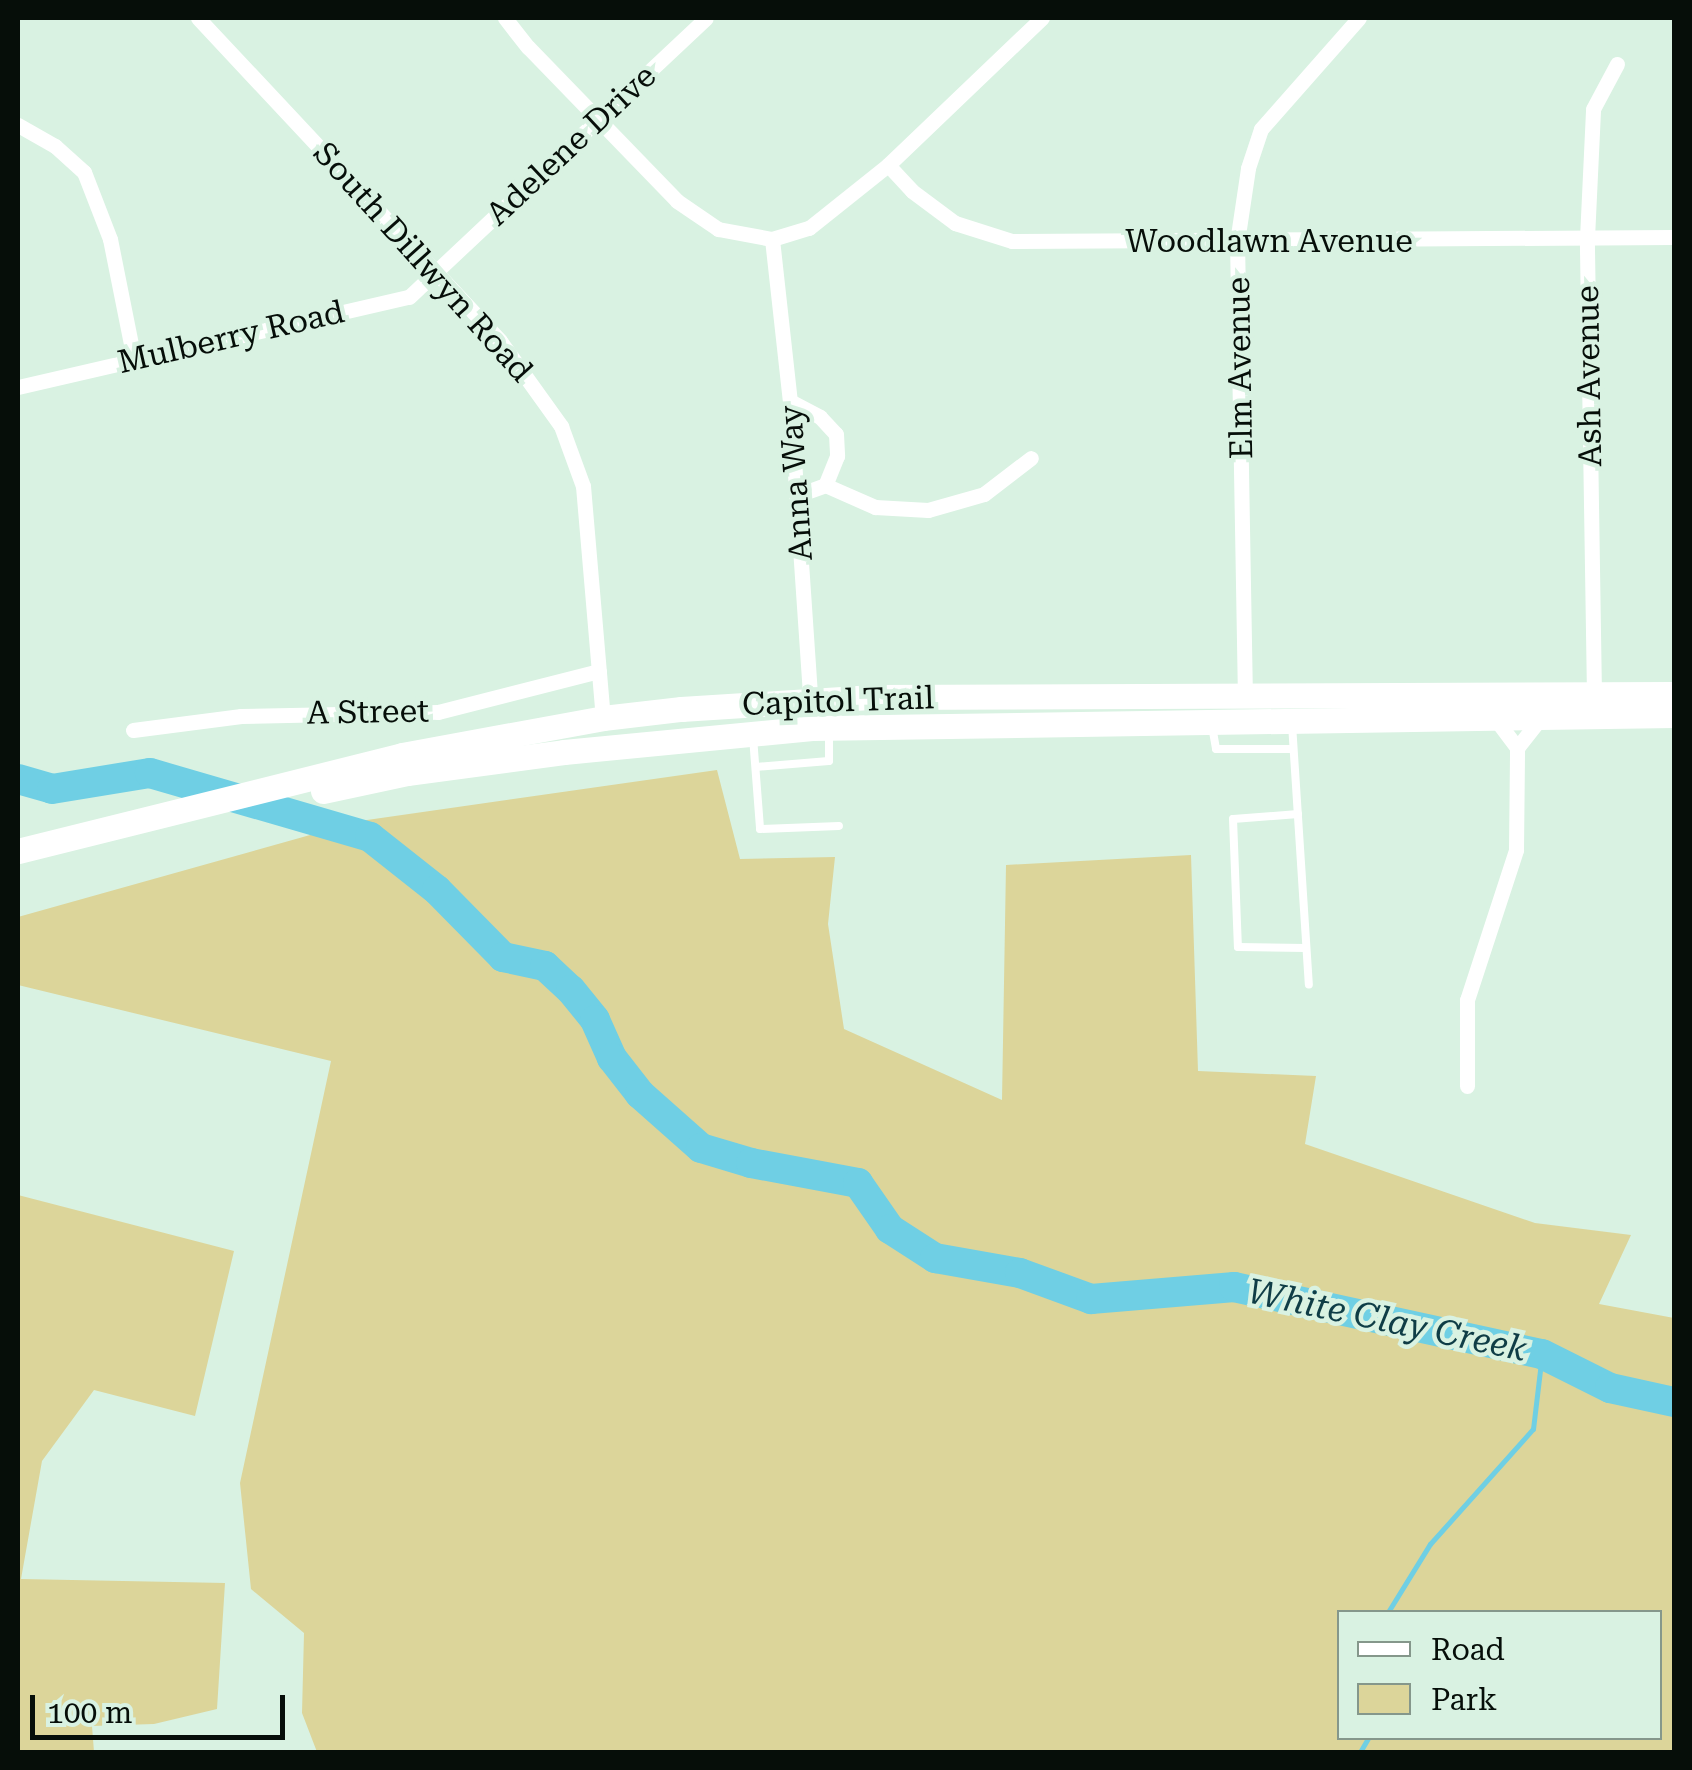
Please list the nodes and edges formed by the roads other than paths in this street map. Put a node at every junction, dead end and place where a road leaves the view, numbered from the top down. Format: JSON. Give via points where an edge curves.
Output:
{"nodes":[{"id":1,"x":198,"y":18,"type":"edge"},
{"id":2,"x":505,"y":18,"type":"edge"},
{"id":3,"x":706,"y":18,"type":"edge"},
{"id":4,"x":1042,"y":18,"type":"edge"},
{"id":5,"x":1359,"y":18,"type":"edge"},
{"id":6,"x":1617,"y":64,"type":"dead end"},
{"id":7,"x":601,"y":117,"type":"junction"},
{"id":8,"x":18,"y":125,"type":"edge"},
{"id":9,"x":888,"y":165,"type":"junction"},
{"id":10,"x":1674,"y":237,"type":"edge"},
{"id":11,"x":1587,"y":238,"type":"junction"},
{"id":12,"x":772,"y":239,"type":"junction"},
{"id":13,"x":1237,"y":242,"type":"junction"},
{"id":14,"x":436,"y":273,"type":"junction"},
{"id":15,"x":134,"y":359,"type":"junction"},
{"id":16,"x":18,"y":387,"type":"edge"},
{"id":17,"x":790,"y":401,"type":"junction"},
{"id":18,"x":1031,"y":458,"type":"dead end"},
{"id":19,"x":825,"y":485,"type":"junction"},
{"id":20,"x":798,"y":495,"type":"junction"},
{"id":21,"x":599,"y":671,"type":"junction"},
{"id":22,"x":1674,"y":694,"type":"edge"},
{"id":23,"x":1594,"y":695,"type":"junction"},
{"id":24,"x":810,"y":699,"type":"junction"},
{"id":25,"x":1246,"y":699,"type":"junction"},
{"id":26,"x":1674,"y":715,"type":"edge"},
{"id":27,"x":1494,"y":717,"type":"junction"},
{"id":28,"x":1541,"y":717,"type":"junction"},
{"id":29,"x":603,"y":718,"type":"junction"},
{"id":30,"x":1292,"y":719,"type":"junction"},
{"id":31,"x":1211,"y":720,"type":"junction"},
{"id":32,"x":821,"y":728,"type":"junction"},
{"id":33,"x":133,"y":730,"type":"dead end"},
{"id":34,"x":753,"y":733,"type":"junction"},
{"id":35,"x":1517,"y":748,"type":"junction"},
{"id":36,"x":1293,"y":749,"type":"junction"},
{"id":37,"x":404,"y":764,"type":"junction"},
{"id":38,"x":756,"y":766,"type":"junction"},
{"id":39,"x":1298,"y":814,"type":"junction"},
{"id":40,"x":839,"y":826,"type":"dead end"},
{"id":41,"x":18,"y":852,"type":"edge"},
{"id":42,"x":18,"y":869,"type":"edge"},
{"id":43,"x":1306,"y":948,"type":"junction"},
{"id":44,"x":1308,"y":984,"type":"dead end"},
{"id":45,"x":1468,"y":1086,"type":"dead end"}],
"edges":[{"from":1,"to":14,"type":"street","name":"South Dillwyn Road"},
{"from":2,"to":7,"type":"street"},
{"from":3,"to":7,"type":"street","name":"Adelene Drive"},
{"from":4,"to":9,"type":"street"},
{"from":5,"to":13,"type":"street","name":"Elm Avenue","via":[[1260,128]]},
{"from":6,"to":11,"type":"street","name":"Ash Avenue","via":[[1593,109]]},
{"from":7,"to":12,"type":"street","via":[[677,201],[718,229]]},
{"from":7,"to":14,"type":"street","name":"Adelene Drive"},
{"from":8,"to":15,"type":"street","via":[[84,172],[110,239]]},
{"from":9,"to":12,"type":"street","via":[[809,228]]},
{"from":9,"to":13,"type":"street","name":"Woodlawn Avenue","via":[[955,223],[1012,241]]},
{"from":10,"to":11,"type":"street","name":"Woodlawn Avenue"},
{"from":11,"to":13,"type":"street","name":"Woodlawn Avenue"},
{"from":11,"to":23,"type":"street","name":"Ash Avenue"},
{"from":12,"to":17,"type":"street","name":"Anna Way"},
{"from":13,"to":25,"type":"street","name":"Elm Avenue"},
{"from":14,"to":15,"type":"street","name":"Mulberry Road","via":[[409,297]]},
{"from":14,"to":21,"type":"street","name":"South Dillwyn Road","via":[[526,372],[574,456],[587,517]]},
{"from":15,"to":16,"type":"street","name":"Mulberry Road"},
{"from":17,"to":19,"type":"street","via":[[836,434],[837,456]]},
{"from":17,"to":20,"type":"street","name":"Anna Way"},
{"from":18,"to":19,"type":"street","via":[[984,494],[928,510],[875,506]]},
{"from":19,"to":20,"type":"street"},
{"from":20,"to":24,"type":"street","name":"Anna Way"},
{"from":21,"to":29,"type":"street","name":"South Dillwyn Road"},
{"from":21,"to":33,"type":"street","name":"A Street","via":[[438,712],[241,716]]},
{"from":22,"to":23,"type":"main road","name":"Capitol Trail"},
{"from":23,"to":25,"type":"main road","name":"Capitol Trail"},
{"from":24,"to":25,"type":"main road","name":"Capitol Trail"},
{"from":24,"to":29,"type":"main road","name":"Capitol Trail"},
{"from":24,"to":32,"type":"street","name":"Anna Way"},
{"from":26,"to":28,"type":"main road","name":"Capitol Trail"},
{"from":27,"to":28,"type":"main road","name":"Capitol Trail"},
{"from":27,"to":30,"type":"main road","name":"Capitol Trail"},
{"from":27,"to":35,"type":"street"},
{"from":28,"to":35,"type":"street"},
{"from":29,"to":37,"type":"main road","name":"Capitol Trail"},
{"from":30,"to":31,"type":"main road","name":"Capitol Trail"},
{"from":30,"to":36,"type":"lane"},
{"from":31,"to":32,"type":"main road","name":"Capitol Trail"},
{"from":31,"to":36,"type":"lane","via":[[1216,749]]},
{"from":32,"to":34,"type":"main road","name":"Capitol Trail"},
{"from":32,"to":38,"type":"lane","via":[[830,761]]},
{"from":34,"to":37,"type":"main road","name":"Capitol Trail"},
{"from":34,"to":38,"type":"lane"},
{"from":35,"to":45,"type":"street","via":[[1516,850],[1467,1000]]},
{"from":36,"to":39,"type":"lane"},
{"from":37,"to":41,"type":"main road","name":"Capitol Trail"},
{"from":37,"to":42,"type":"main road","name":"Capitol Trail"},
{"from":38,"to":40,"type":"lane","via":[[760,828]]},
{"from":39,"to":43,"type":"lane"},
{"from":39,"to":43,"type":"lane","via":[[1233,819],[1238,948]]},
{"from":43,"to":44,"type":"lane"}]}
